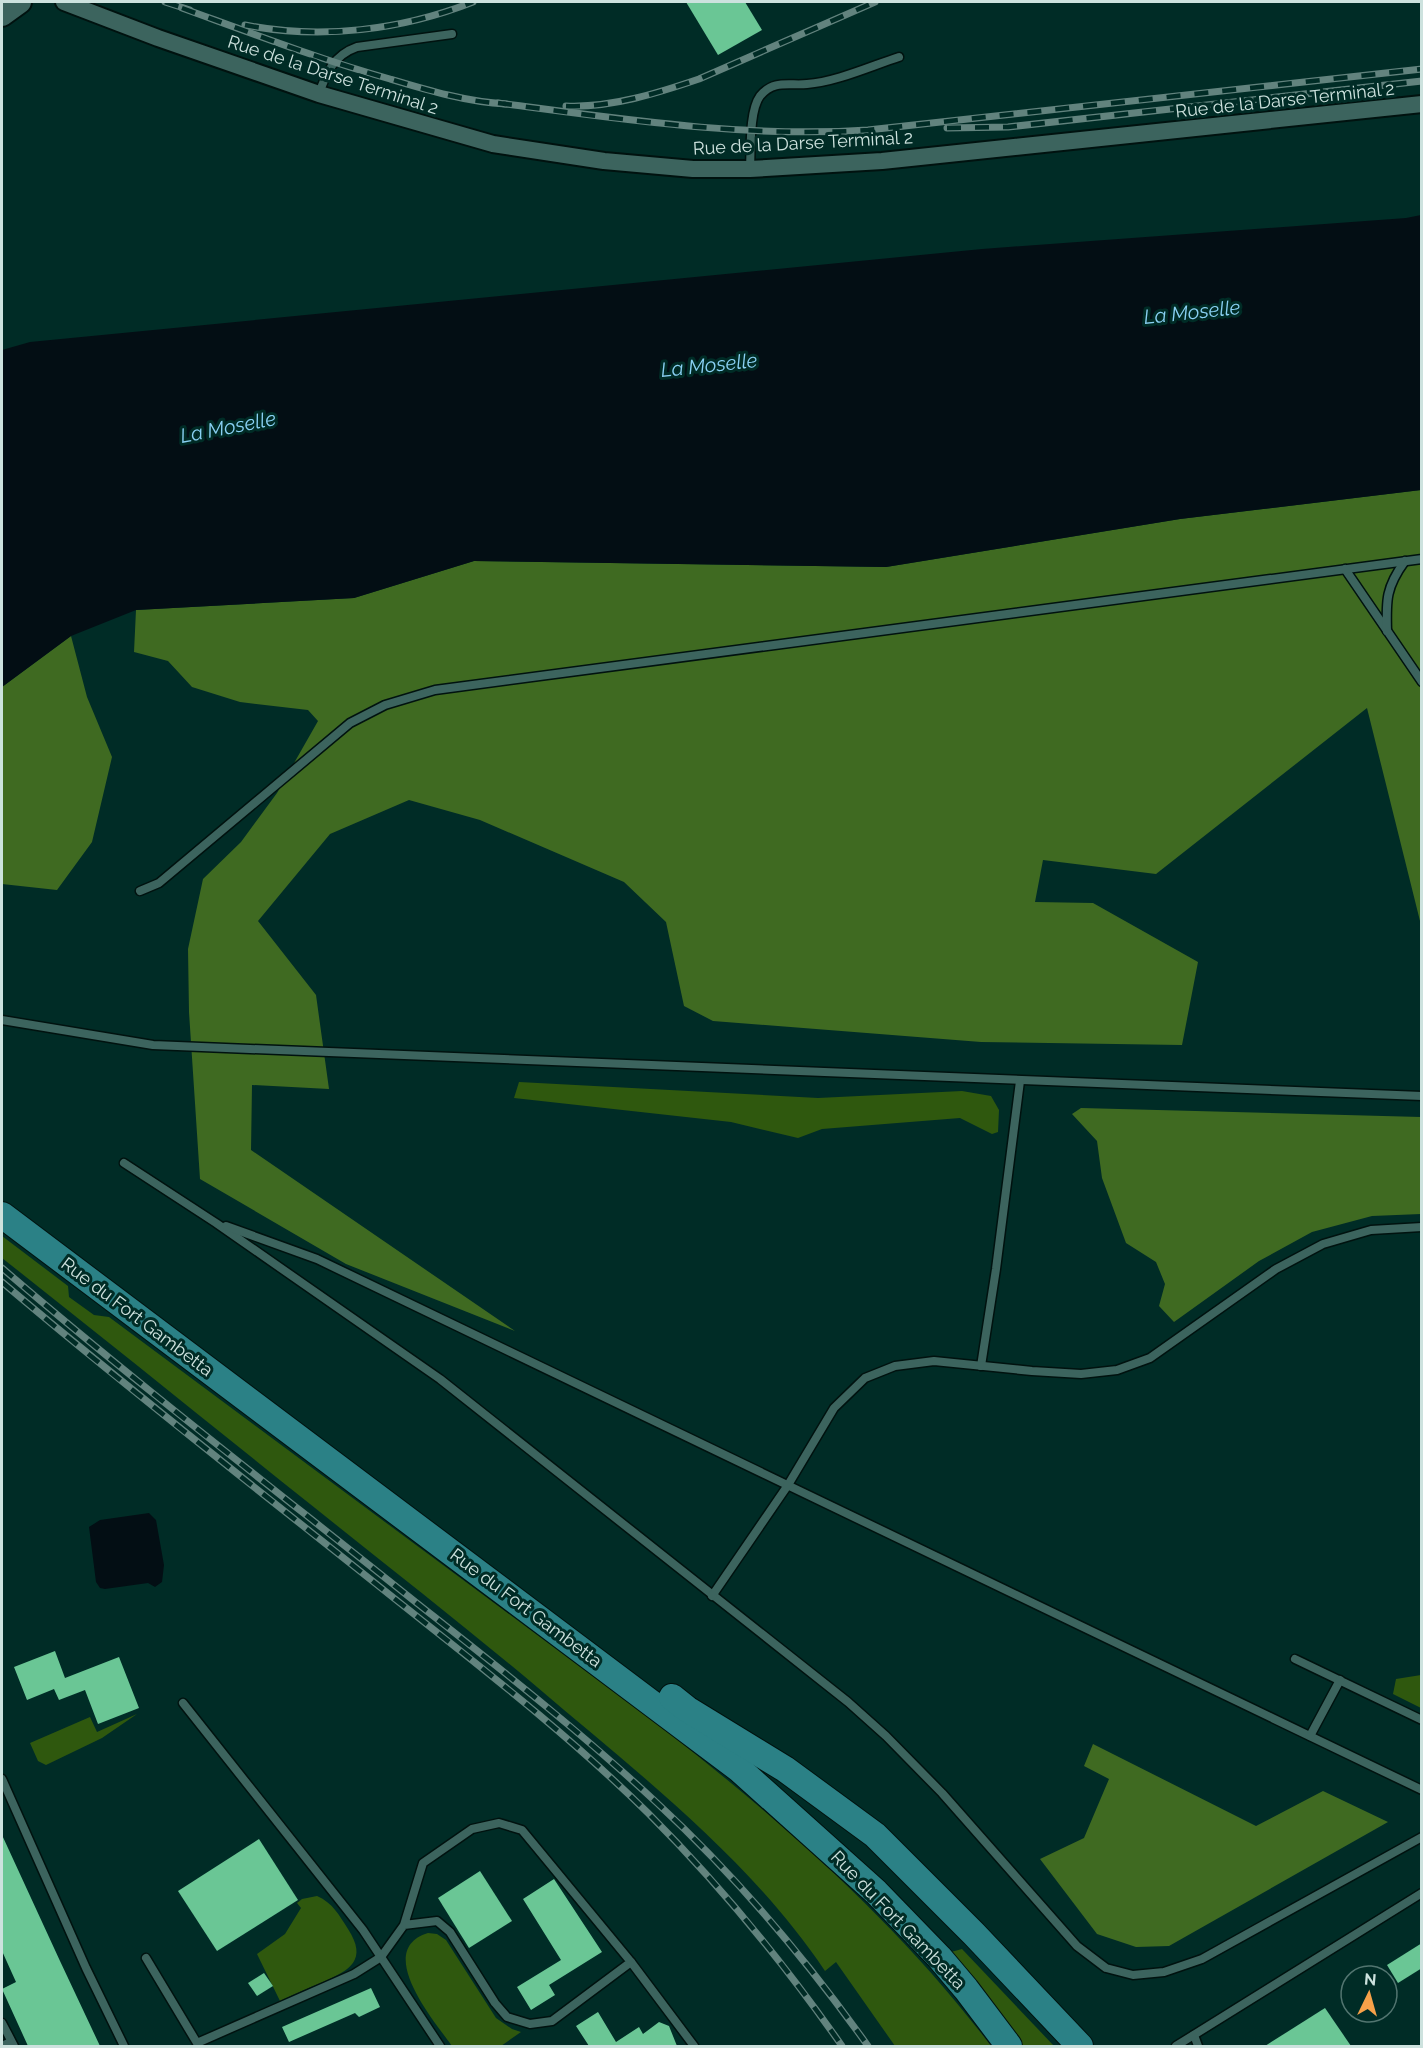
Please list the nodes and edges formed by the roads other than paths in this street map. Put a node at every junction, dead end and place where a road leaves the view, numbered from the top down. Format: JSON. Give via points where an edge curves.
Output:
{"nodes":[{"id":1,"x":20,"y":2,"type":"edge"},
{"id":2,"x":64,"y":2,"type":"edge"},
{"id":3,"x":2,"y":15,"type":"edge"},
{"id":4,"x":452,"y":34,"type":"dead end"},
{"id":5,"x":899,"y":57,"type":"dead end"},
{"id":6,"x":319,"y":94,"type":"junction"},
{"id":7,"x":1422,"y":104,"type":"edge"},
{"id":8,"x":750,"y":169,"type":"junction"},
{"id":9,"x":1422,"y":559,"type":"edge"},
{"id":10,"x":1405,"y":561,"type":"junction"},
{"id":11,"x":1345,"y":569,"type":"junction"},
{"id":12,"x":1387,"y":632,"type":"junction"},
{"id":13,"x":1422,"y":682,"type":"edge"},
{"id":14,"x":140,"y":891,"type":"dead end"},
{"id":15,"x":2,"y":1020,"type":"edge"},
{"id":16,"x":1020,"y":1081,"type":"junction"},
{"id":17,"x":1422,"y":1096,"type":"edge"},
{"id":18,"x":124,"y":1163,"type":"dead end"},
{"id":19,"x":2,"y":1215,"type":"edge"},
{"id":20,"x":216,"y":1223,"type":"junction"},
{"id":21,"x":1422,"y":1227,"type":"edge"},
{"id":22,"x":981,"y":1366,"type":"junction"},
{"id":23,"x":788,"y":1485,"type":"junction"},
{"id":24,"x":502,"y":1590,"type":"junction"},
{"id":25,"x":712,"y":1596,"type":"junction"},
{"id":26,"x":1295,"y":1659,"type":"dead end"},
{"id":27,"x":1340,"y":1680,"type":"junction"},
{"id":28,"x":183,"y":1704,"type":"dead end"},
{"id":29,"x":1422,"y":1720,"type":"edge"},
{"id":30,"x":1310,"y":1736,"type":"junction"},
{"id":31,"x":2,"y":1779,"type":"edge"},
{"id":32,"x":1422,"y":1790,"type":"edge"},
{"id":33,"x":1422,"y":1837,"type":"edge"},
{"id":34,"x":1422,"y":1893,"type":"edge"},
{"id":35,"x":404,"y":1925,"type":"junction"},
{"id":36,"x":381,"y":1957,"type":"junction"},
{"id":37,"x":146,"y":1958,"type":"dead end"},
{"id":38,"x":631,"y":1962,"type":"junction"},
{"id":39,"x":2,"y":2023,"type":"edge"},
{"id":40,"x":1194,"y":2036,"type":"junction"},
{"id":41,"x":8,"y":2045,"type":"edge"},
{"id":42,"x":124,"y":2046,"type":"edge"},
{"id":43,"x":440,"y":2046,"type":"edge"},
{"id":44,"x":694,"y":2046,"type":"edge"},
{"id":45,"x":1009,"y":2046,"type":"edge"},
{"id":46,"x":1080,"y":2046,"type":"edge"},
{"id":47,"x":1176,"y":2046,"type":"edge"},
{"id":48,"x":1198,"y":2046,"type":"edge"}],
"edges":[{"from":1,"to":3,"type":"street"},
{"from":2,"to":6,"type":"street","name":"Rue de la Darse Terminal 2"},
{"from":4,"to":6,"type":"lane","via":[[348,50],[333,63]]},
{"from":5,"to":8,"type":"lane","via":[[807,84],[783,83],[761,95],[753,120]]},
{"from":6,"to":8,"type":"street","name":"Rue de la Darse Terminal 2","via":[[493,144],[544,153],[693,169]]},
{"from":7,"to":8,"type":"street","name":"Rue de la Darse Terminal 2","via":[[894,160]]},
{"from":9,"to":10,"type":"lane"},
{"from":10,"to":11,"type":"lane"},
{"from":10,"to":12,"type":"lane","via":[[1392,579],[1386,603]]},
{"from":11,"to":12,"type":"lane"},
{"from":11,"to":14,"type":"lane","via":[[435,690],[386,705],[350,723],[159,883]]},
{"from":12,"to":13,"type":"lane"},
{"from":15,"to":16,"type":"lane","via":[[153,1045]]},
{"from":16,"to":17,"type":"lane"},
{"from":16,"to":22,"type":"lane"},
{"from":18,"to":20,"type":"lane"},
{"from":19,"to":24,"type":"main road","name":"Rue du Fort Gambetta"},
{"from":20,"to":23,"type":"lane","via":[[317,1259]]},
{"from":20,"to":25,"type":"lane","via":[[440,1379]]},
{"from":21,"to":22,"type":"lane","via":[[1371,1230],[1323,1244],[1275,1269],[1150,1358],[1117,1370],[1081,1374]]},
{"from":22,"to":23,"type":"lane","via":[[934,1360],[895,1366],[865,1377],[834,1408]]},
{"from":23,"to":25,"type":"lane"},
{"from":23,"to":30,"type":"lane"},
{"from":24,"to":45,"type":"main road","name":"Rue du Fort Gambetta","via":[[739,1769],[801,1823],[939,1957]]},
{"from":24,"to":46,"type":"main road","via":[[602,1645],[687,1709],[785,1769],[875,1835]]},
{"from":25,"to":33,"type":"lane","via":[[886,1736],[942,1793],[1077,1946],[1106,1968],[1133,1975],[1164,1972],[1202,1959]]},
{"from":26,"to":27,"type":"lane"},
{"from":27,"to":29,"type":"lane"},
{"from":27,"to":30,"type":"lane"},
{"from":28,"to":36,"type":"lane"},
{"from":30,"to":32,"type":"lane"},
{"from":31,"to":42,"type":"lane"},
{"from":34,"to":40,"type":"lane"},
{"from":35,"to":36,"type":"lane"},
{"from":35,"to":38,"type":"lane","via":[[437,1921],[450,1932],[507,2017],[530,2024],[552,2021]]},
{"from":35,"to":38,"type":"lane","via":[[423,1863],[472,1829],[499,1823],[522,1830]]},
{"from":36,"to":37,"type":"lane","via":[[354,1974],[197,2043]]},
{"from":36,"to":43,"type":"lane"},
{"from":38,"to":44,"type":"lane"},
{"from":39,"to":41,"type":"lane"},
{"from":40,"to":47,"type":"lane"},
{"from":40,"to":48,"type":"lane"}]}
